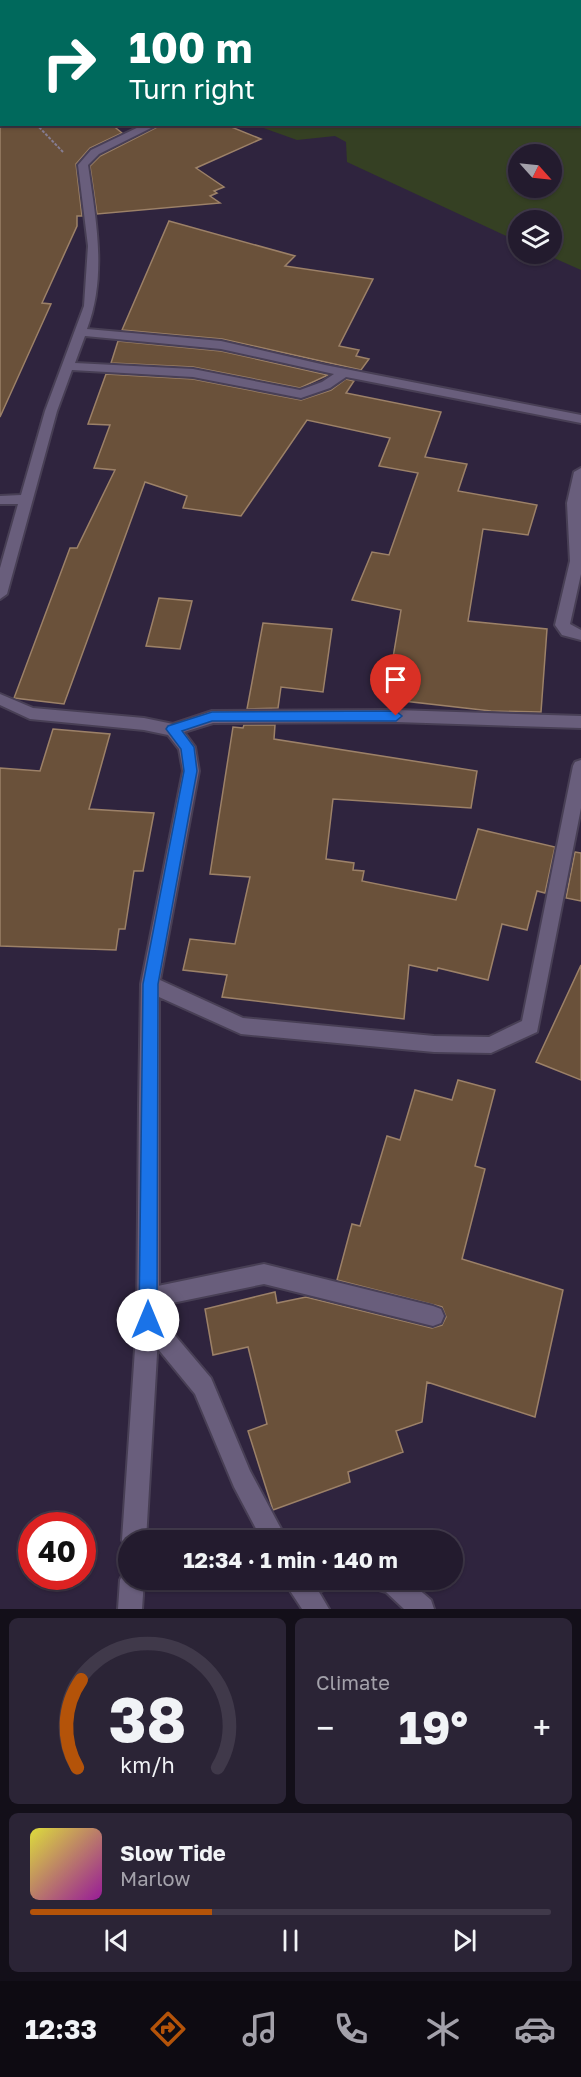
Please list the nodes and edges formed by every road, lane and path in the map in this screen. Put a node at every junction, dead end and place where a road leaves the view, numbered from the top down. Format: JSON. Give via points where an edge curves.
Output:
{"nodes":[{"id":1,"x":38,"y":126,"type":"edge"},
{"id":2,"x":150,"y":126,"type":"edge"},
{"id":3,"x":85,"y":163,"type":"junction"},
{"id":4,"x":81,"y":332,"type":"junction"},
{"id":5,"x":68,"y":366,"type":"junction"},
{"id":6,"x":344,"y":373,"type":"junction"},
{"id":7,"x":581,"y":419,"type":"edge"},
{"id":8,"x":581,"y":472,"type":"edge"},
{"id":9,"x":28,"y":499,"type":"junction"},
{"id":10,"x":0,"y":500,"type":"edge"},
{"id":11,"x":0,"y":594,"type":"edge"},
{"id":12,"x":581,"y":635,"type":"edge"},
{"id":13,"x":0,"y":699,"type":"edge"},
{"id":14,"x":581,"y":722,"type":"edge"},
{"id":15,"x":173,"y":729,"type":"junction"},
{"id":16,"x":581,"y":766,"type":"edge"},
{"id":17,"x":150,"y":984,"type":"junction"},
{"id":18,"x":148,"y":1309,"type":"junction"},
{"id":19,"x":432,"y":1316,"type":"dead end"},
{"id":20,"x":135,"y":1530,"type":"edge"},
{"id":21,"x":269,"y":1530,"type":"edge"},
{"id":22,"x":131,"y":1590,"type":"edge"},
{"id":23,"x":303,"y":1590,"type":"edge"},
{"id":24,"x":402,"y":1590,"type":"edge"},
{"id":25,"x":130,"y":1609,"type":"edge"},
{"id":26,"x":317,"y":1609,"type":"edge"},
{"id":27,"x":422,"y":1609,"type":"edge"}],
"edges":[{"from":1,"to":3,"type":"path","via":[[64,153]]},
{"from":2,"to":3,"type":"street","via":[[95,152]]},
{"from":3,"to":4,"type":"street","via":[[94,246],[90,306]]},
{"from":4,"to":5,"type":"street"},
{"from":4,"to":6,"type":"street","via":[[221,345]]},
{"from":5,"to":6,"type":"street","via":[[193,373],[301,394]]},
{"from":5,"to":9,"type":"street","via":[[51,411]]},
{"from":6,"to":7,"type":"street"},
{"from":8,"to":12,"type":"street","via":[[574,503],[577,561],[562,625]]},
{"from":9,"to":10,"type":"street"},
{"from":9,"to":11,"type":"street"},
{"from":13,"to":15,"type":"street","via":[[30,713]]},
{"from":14,"to":15,"type":"street","via":[[396,716],[212,717]]},
{"from":15,"to":17,"type":"street","via":[[187,747],[191,771]]},
{"from":16,"to":17,"type":"street","via":[[530,1026],[491,1045],[434,1044],[241,1026]]},
{"from":17,"to":18,"type":"street"},
{"from":18,"to":19,"type":"street","via":[[264,1274]]},
{"from":18,"to":20,"type":"street"},
{"from":18,"to":21,"type":"street","via":[[203,1386],[242,1479]]},
{"from":22,"to":25,"type":"street"},
{"from":23,"to":26,"type":"street"},
{"from":24,"to":27,"type":"street"}]}
